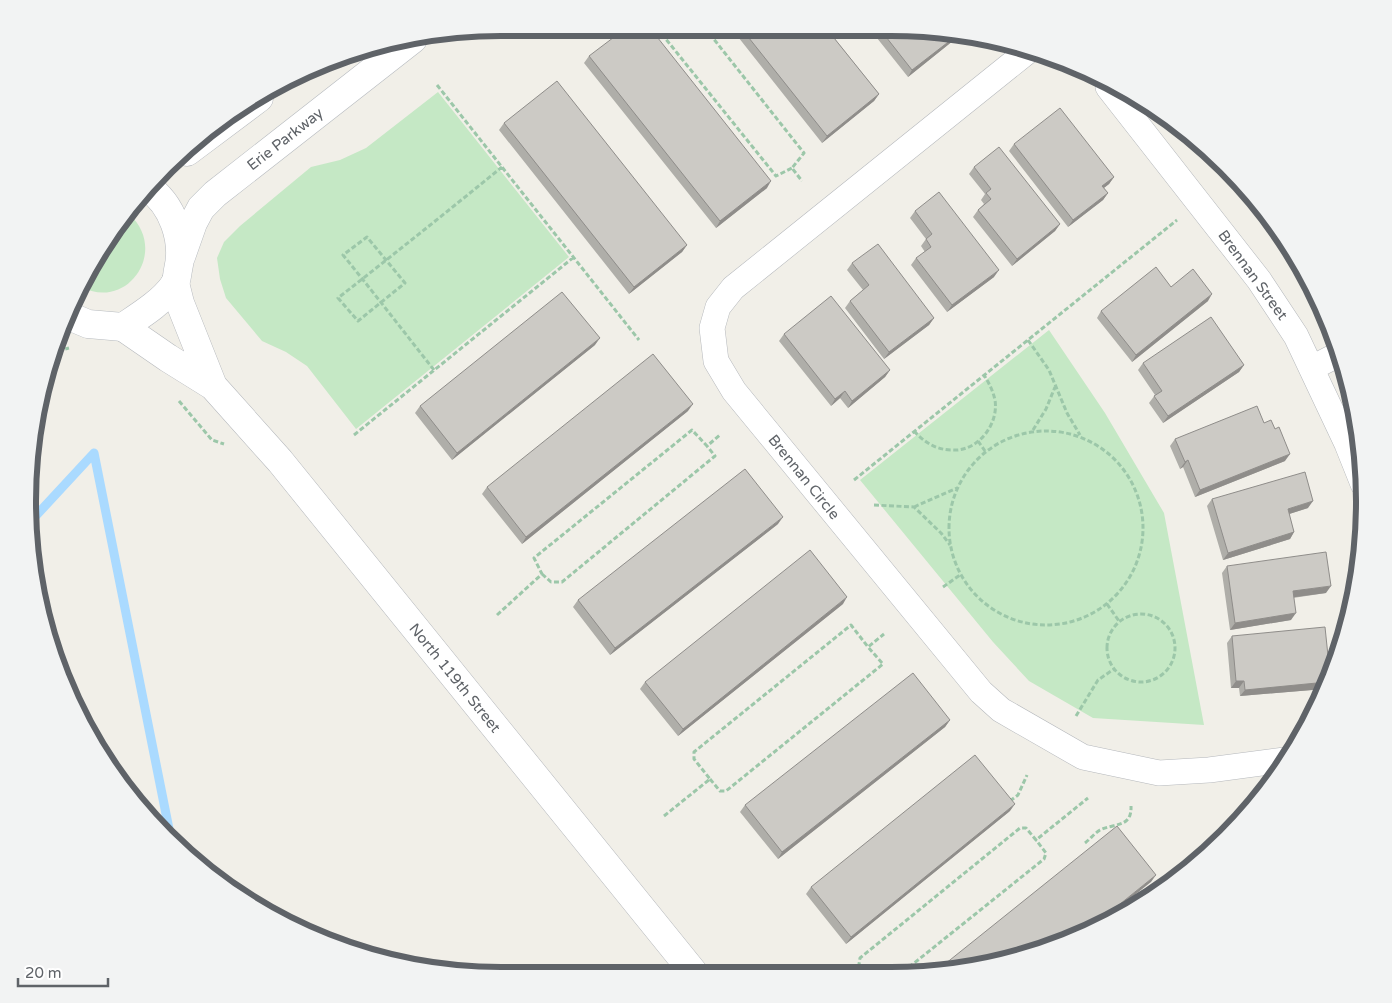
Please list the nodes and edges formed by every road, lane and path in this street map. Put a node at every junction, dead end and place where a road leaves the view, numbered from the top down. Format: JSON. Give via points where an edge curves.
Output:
{"nodes":[{"id":1,"x":663,"y":36,"type":"edge"},
{"id":2,"x":711,"y":36,"type":"edge"},
{"id":3,"x":403,"y":47,"type":"edge"},
{"id":4,"x":1021,"y":55,"type":"edge"},
{"id":5,"x":437,"y":85,"type":"dead end"},
{"id":6,"x":1113,"y":93,"type":"edge"},
{"id":7,"x":502,"y":167,"type":"junction"},
{"id":8,"x":792,"y":168,"type":"junction"},
{"id":9,"x":802,"y":180,"type":"dead end"},
{"id":10,"x":154,"y":193,"type":"edge"},
{"id":11,"x":1177,"y":220,"type":"dead end"},
{"id":12,"x":574,"y":258,"type":"junction"},
{"id":13,"x":386,"y":260,"type":"junction"},
{"id":14,"x":178,"y":270,"type":"junction"},
{"id":15,"x":362,"y":279,"type":"junction"},
{"id":16,"x":381,"y":302,"type":"junction"},
{"id":17,"x":74,"y":324,"type":"edge"},
{"id":18,"x":123,"y":327,"type":"junction"},
{"id":19,"x":639,"y":340,"type":"dead end"},
{"id":20,"x":1028,"y":340,"type":"junction"},
{"id":21,"x":1333,"y":357,"type":"edge"},
{"id":22,"x":1312,"y":368,"type":"junction"},
{"id":23,"x":434,"y":370,"type":"junction"},
{"id":24,"x":984,"y":375,"type":"junction"},
{"id":25,"x":213,"y":386,"type":"junction"},
{"id":26,"x":1055,"y":386,"type":"junction"},
{"id":27,"x":1033,"y":430,"type":"junction"},
{"id":28,"x":914,"y":432,"type":"junction"},
{"id":29,"x":721,"y":434,"type":"dead end"},
{"id":30,"x":354,"y":435,"type":"dead end"},
{"id":31,"x":1080,"y":435,"type":"junction"},
{"id":32,"x":978,"y":441,"type":"junction"},
{"id":33,"x":707,"y":446,"type":"junction"},
{"id":34,"x":985,"y":451,"type":"junction"},
{"id":35,"x":1354,"y":462,"type":"edge"},
{"id":36,"x":854,"y":480,"type":"dead end"},
{"id":37,"x":958,"y":487,"type":"junction"},
{"id":38,"x":874,"y":505,"type":"dead end"},
{"id":39,"x":914,"y":507,"type":"junction"},
{"id":40,"x":950,"y":546,"type":"junction"},
{"id":41,"x":542,"y":574,"type":"junction"},
{"id":42,"x":960,"y":575,"type":"junction"},
{"id":43,"x":943,"y":587,"type":"dead end"},
{"id":44,"x":1107,"y":604,"type":"junction"},
{"id":45,"x":497,"y":615,"type":"dead end"},
{"id":46,"x":1119,"y":621,"type":"junction"},
{"id":47,"x":884,"y":634,"type":"dead end"},
{"id":48,"x":868,"y":646,"type":"junction"},
{"id":49,"x":1114,"y":669,"type":"junction"},
{"id":50,"x":1076,"y":716,"type":"dead end"},
{"id":51,"x":1276,"y":761,"type":"edge"},
{"id":52,"x":1027,"y":775,"type":"dead end"},
{"id":53,"x":710,"y":779,"type":"junction"},
{"id":54,"x":1088,"y":798,"type":"dead end"},
{"id":55,"x":1010,"y":802,"type":"edge"},
{"id":56,"x":1131,"y":806,"type":"dead end"},
{"id":57,"x":664,"y":816,"type":"dead end"},
{"id":58,"x":1036,"y":840,"type":"junction"},
{"id":59,"x":1085,"y":843,"type":"dead end"},
{"id":60,"x":910,"y":966,"type":"edge"},
{"id":61,"x":689,"y":967,"type":"edge"},
{"id":62,"x":862,"y":967,"type":"edge"}],
"edges":[{"from":1,"to":8,"type":"path","via":[[776,176]]},
{"from":2,"to":8,"type":"path","via":[[804,153]]},
{"from":3,"to":14,"type":"street","name":"Erie Parkway","via":[[215,194],[192,222]]},
{"from":4,"to":51,"type":"street","name":"Brennan Circle","via":[[733,288],[718,307],[712,328],[716,361],[734,391],[829,508],[981,692],[1000,710],[1082,757],[1159,773]]},
{"from":5,"to":7,"type":"path"},
{"from":6,"to":22,"type":"street","name":"Brennan Street","via":[[1259,280],[1296,336]]},
{"from":7,"to":12,"type":"path"},
{"from":7,"to":13,"type":"path"},
{"from":8,"to":9,"type":"path"},
{"from":10,"to":14,"type":"street","name":"North 119th Street","via":[[171,215],[178,238]]},
{"from":11,"to":20,"type":"path"},
{"from":12,"to":19,"type":"path"},
{"from":12,"to":23,"type":"path"},
{"from":13,"to":15,"type":"path"},
{"from":13,"to":15,"type":"path","via":[[367,237],[343,255]]},
{"from":13,"to":16,"type":"path","via":[[405,283]]},
{"from":14,"to":18,"type":"street","via":[[157,302]]},
{"from":14,"to":25,"type":"street","name":"North 119th Street","via":[[180,303]]},
{"from":15,"to":16,"type":"path"},
{"from":15,"to":16,"type":"path","via":[[338,298],[358,322]]},
{"from":16,"to":23,"type":"path"},
{"from":17,"to":18,"type":"street"},
{"from":18,"to":25,"type":"street","name":"North 119th Street"},
{"from":20,"to":24,"type":"path"},
{"from":20,"to":26,"type":"path","via":[[1049,370]]},
{"from":21,"to":22,"type":"street"},
{"from":22,"to":35,"type":"street","name":"Brennan Street"},
{"from":23,"to":30,"type":"path"},
{"from":24,"to":28,"type":"path"},
{"from":24,"to":32,"type":"path","via":[[991,387],[995,416],[989,430]]},
{"from":25,"to":61,"type":"street","name":"North 119th Street","via":[[280,461]]},
{"from":26,"to":27,"type":"path"},
{"from":26,"to":31,"type":"path"},
{"from":27,"to":31,"type":"path"},
{"from":27,"to":34,"type":"path","via":[[1015,435]]},
{"from":28,"to":32,"type":"path","via":[[937,448],[952,451],[967,448]]},
{"from":28,"to":36,"type":"path"},
{"from":29,"to":33,"type":"path"},
{"from":31,"to":44,"type":"path","via":[[1111,455],[1132,481],[1143,513],[1142,547],[1136,563],[1129,579]]},
{"from":32,"to":34,"type":"path"},
{"from":33,"to":41,"type":"path","via":[[715,456],[562,582],[551,582]]},
{"from":33,"to":41,"type":"path","via":[[692,430],[534,558]]},
{"from":34,"to":37,"type":"path","via":[[964,474]]},
{"from":37,"to":39,"type":"path"},
{"from":37,"to":40,"type":"path","via":[[951,502]]},
{"from":38,"to":39,"type":"path"},
{"from":39,"to":40,"type":"path"},
{"from":40,"to":42,"type":"path"},
{"from":41,"to":45,"type":"path"},
{"from":42,"to":43,"type":"path"},
{"from":42,"to":44,"type":"path","via":[[968,589],[991,610],[1019,623],[1050,626],[1080,620]]},
{"from":44,"to":46,"type":"path"},
{"from":46,"to":49,"type":"path","via":[[1107,642],[1107,654]]},
{"from":46,"to":49,"type":"path","via":[[1139,614],[1160,618],[1173,635],[1174,656],[1170,666],[1152,680],[1129,680]]},
{"from":47,"to":48,"type":"path"},
{"from":48,"to":53,"type":"path","via":[[883,664],[726,791],[720,791]]},
{"from":48,"to":53,"type":"path","via":[[851,625],[694,752],[694,759]]},
{"from":49,"to":50,"type":"path","via":[[1098,680]]},
{"from":52,"to":55,"type":"path","via":[[1018,795]]},
{"from":53,"to":57,"type":"path"},
{"from":54,"to":58,"type":"path"},
{"from":56,"to":59,"type":"path","via":[[1127,820],[1101,829]]},
{"from":58,"to":60,"type":"path","via":[[1046,853],[1044,859]]},
{"from":58,"to":62,"type":"path","via":[[1026,828],[1020,828],[860,958]]}]}
